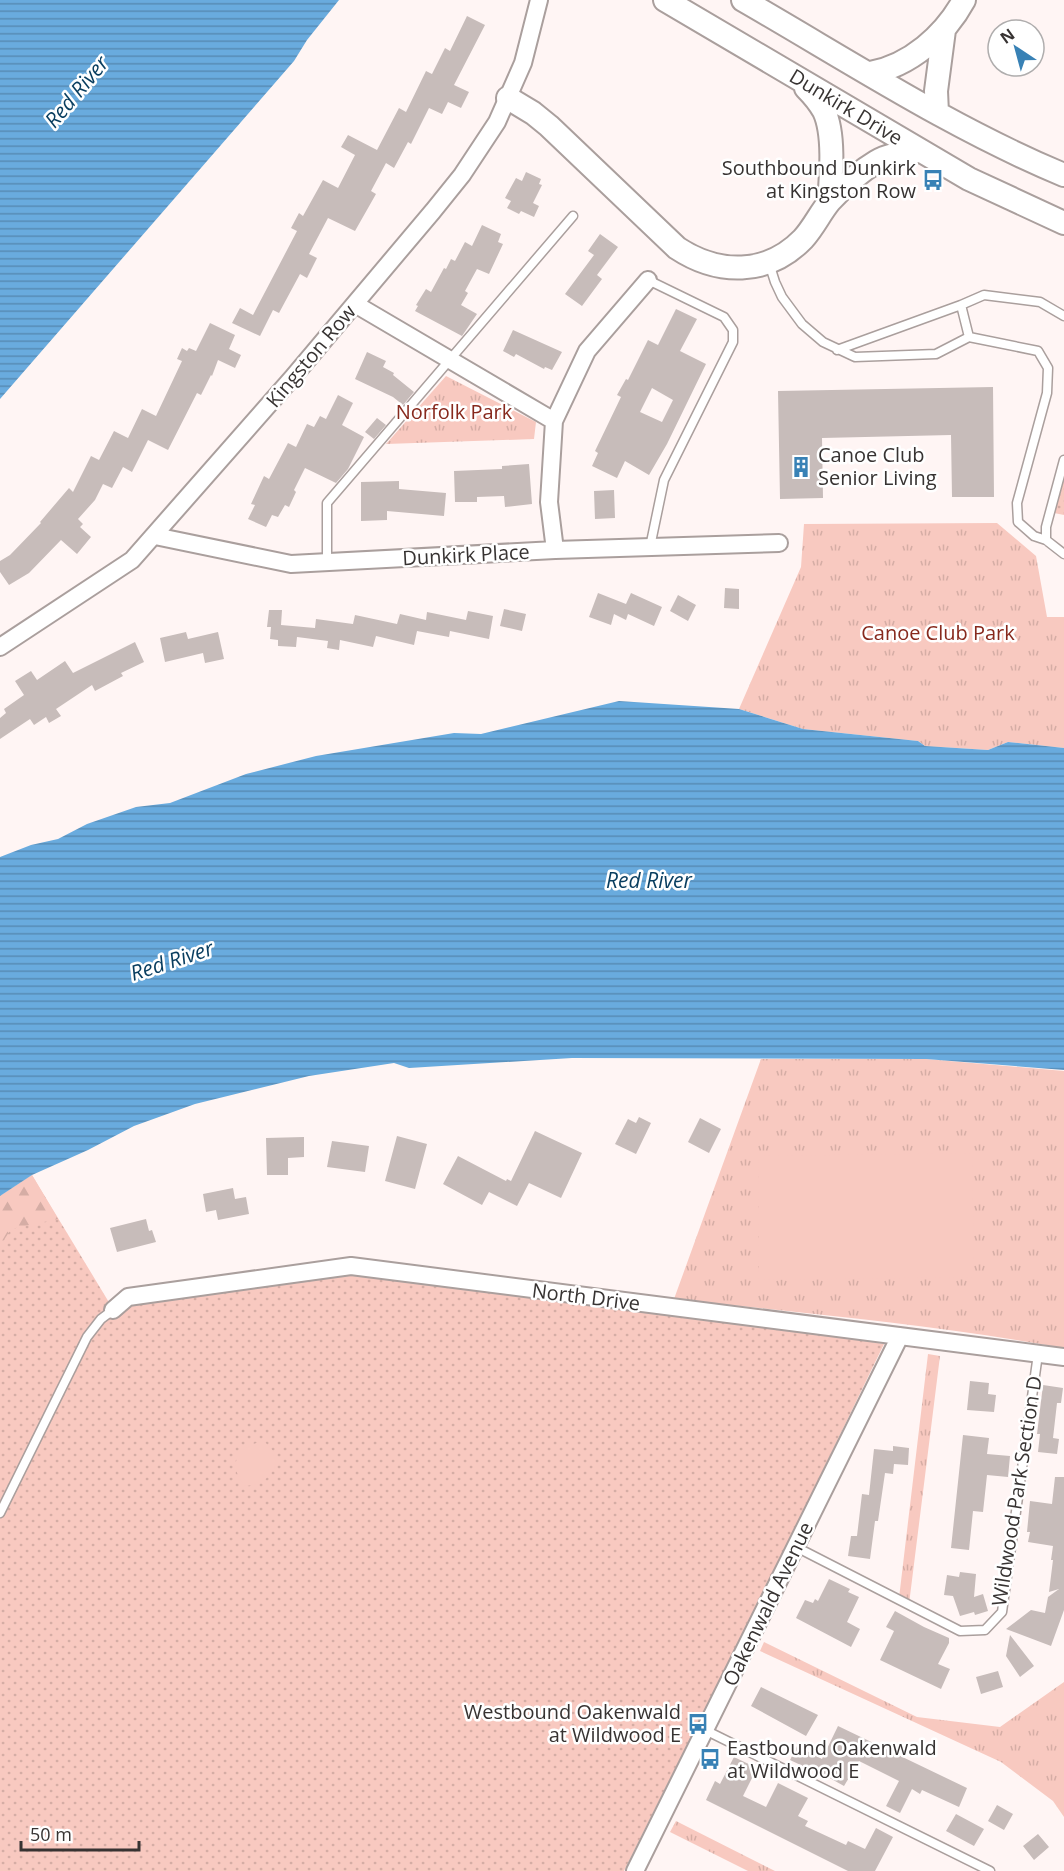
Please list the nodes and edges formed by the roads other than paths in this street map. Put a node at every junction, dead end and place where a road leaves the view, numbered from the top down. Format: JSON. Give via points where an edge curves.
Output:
{"nodes":[{"id":1,"x":539,"y":0,"type":"edge"},
{"id":2,"x":665,"y":0,"type":"edge"},
{"id":3,"x":743,"y":0,"type":"edge"},
{"id":4,"x":964,"y":0,"type":"edge"},
{"id":5,"x":944,"y":30,"type":"junction"},
{"id":6,"x":870,"y":73,"type":"junction"},
{"id":7,"x":797,"y":78,"type":"junction"},
{"id":8,"x":508,"y":99,"type":"junction"},
{"id":9,"x":937,"y":113,"type":"junction"},
{"id":10,"x":920,"y":151,"type":"junction"},
{"id":11,"x":1064,"y":175,"type":"edge"},
{"id":12,"x":829,"y":202,"type":"junction"},
{"id":13,"x":573,"y":216,"type":"dead end"},
{"id":14,"x":1064,"y":223,"type":"edge"},
{"id":15,"x":769,"y":262,"type":"junction"},
{"id":16,"x":648,"y":280,"type":"joint"},
{"id":17,"x":355,"y":304,"type":"junction"},
{"id":18,"x":961,"y":305,"type":"junction"},
{"id":19,"x":1064,"y":316,"type":"edge"},
{"id":20,"x":969,"y":337,"type":"junction"},
{"id":21,"x":837,"y":350,"type":"junction"},
{"id":22,"x":450,"y":360,"type":"junction"},
{"id":23,"x":554,"y":421,"type":"junction"},
{"id":24,"x":1064,"y":460,"type":"edge"},
{"id":25,"x":155,"y":536,"type":"junction"},
{"id":26,"x":1046,"y":540,"type":"junction"},
{"id":27,"x":779,"y":543,"type":"dead end"},
{"id":28,"x":650,"y":547,"type":"junction"},
{"id":29,"x":555,"y":550,"type":"junction"},
{"id":30,"x":1064,"y":554,"type":"edge"},
{"id":31,"x":327,"y":562,"type":"junction"},
{"id":32,"x":0,"y":647,"type":"edge"},
{"id":33,"x":113,"y":1310,"type":"joint"},
{"id":34,"x":900,"y":1336,"type":"junction"},
{"id":35,"x":1038,"y":1354,"type":"junction"},
{"id":36,"x":1064,"y":1357,"type":"edge"},
{"id":37,"x":0,"y":1513,"type":"edge"},
{"id":38,"x":796,"y":1547,"type":"junction"},
{"id":39,"x":705,"y":1730,"type":"junction"},
{"id":40,"x":635,"y":1871,"type":"edge"},
{"id":41,"x":990,"y":1871,"type":"edge"}],
"edges":[{"from":1,"to":8,"type":"street","name":"Kingston Row","via":[[523,63]]},
{"from":2,"to":7,"type":"main road","name":"Dunkirk Drive"},
{"from":3,"to":6,"type":"main road","name":"Dunkirk Drive"},
{"from":4,"to":5,"type":"main road"},
{"from":5,"to":6,"type":"main road","via":[[898,65]]},
{"from":5,"to":9,"type":"main road"},
{"from":6,"to":9,"type":"main road","name":"Dunkirk Drive"},
{"from":7,"to":10,"type":"main road","name":"Dunkirk Drive"},
{"from":7,"to":12,"type":"main road","via":[[819,104],[828,123]]},
{"from":8,"to":15,"type":"main road","via":[[549,126],[686,254],[725,268]]},
{"from":8,"to":17,"type":"street","name":"Kingston Row","via":[[462,175]]},
{"from":9,"to":11,"type":"main road","name":"Dunkirk Drive"},
{"from":10,"to":12,"type":"main road","via":[[878,161]]},
{"from":10,"to":14,"type":"main road","name":"Dunkirk Drive","via":[[969,179]]},
{"from":12,"to":15,"type":"main road","via":[[802,240]]},
{"from":13,"to":22,"type":"lane"},
{"from":15,"to":21,"type":"lane","via":[[790,310],[813,334]]},
{"from":16,"to":23,"type":"street","via":[[587,351]]},
{"from":16,"to":28,"type":"lane","via":[[724,317],[733,330],[733,342],[664,480]]},
{"from":17,"to":22,"type":"street"},
{"from":17,"to":25,"type":"street","name":"Kingston Row"},
{"from":18,"to":19,"type":"lane","via":[[984,295],[1040,302]]},
{"from":18,"to":20,"type":"lane"},
{"from":18,"to":21,"type":"lane"},
{"from":20,"to":21,"type":"lane","via":[[936,354],[855,357]]},
{"from":20,"to":26,"type":"lane","via":[[1038,351],[1048,369],[1047,393],[1017,503],[1018,522],[1034,536]]},
{"from":22,"to":23,"type":"street"},
{"from":22,"to":31,"type":"lane","via":[[327,503]]},
{"from":23,"to":29,"type":"street","via":[[549,502]]},
{"from":24,"to":26,"type":"lane"},
{"from":25,"to":31,"type":"street","name":"Dunkirk Place","via":[[291,564]]},
{"from":25,"to":32,"type":"street","name":"Kingston Row","via":[[132,560]]},
{"from":26,"to":30,"type":"lane"},
{"from":27,"to":28,"type":"street","name":"Dunkirk Place"},
{"from":28,"to":29,"type":"street","name":"Dunkirk Place"},
{"from":29,"to":31,"type":"street","name":"Dunkirk Place"},
{"from":33,"to":34,"type":"street","name":"North Drive","via":[[128,1298],[351,1266]]},
{"from":33,"to":37,"type":"lane","via":[[87,1337]]},
{"from":34,"to":35,"type":"street","name":"North Drive"},
{"from":34,"to":38,"type":"street","name":"Oakenwald Avenue"},
{"from":35,"to":36,"type":"street","name":"North Drive"},
{"from":35,"to":38,"type":"lane","name":"Wildwood Park Section D","via":[[1002,1612],[985,1630],[960,1631]]},
{"from":38,"to":39,"type":"street","name":"Oakenwald Avenue"},
{"from":39,"to":40,"type":"street","name":"Oakenwald Avenue"},
{"from":39,"to":41,"type":"lane"}]}
